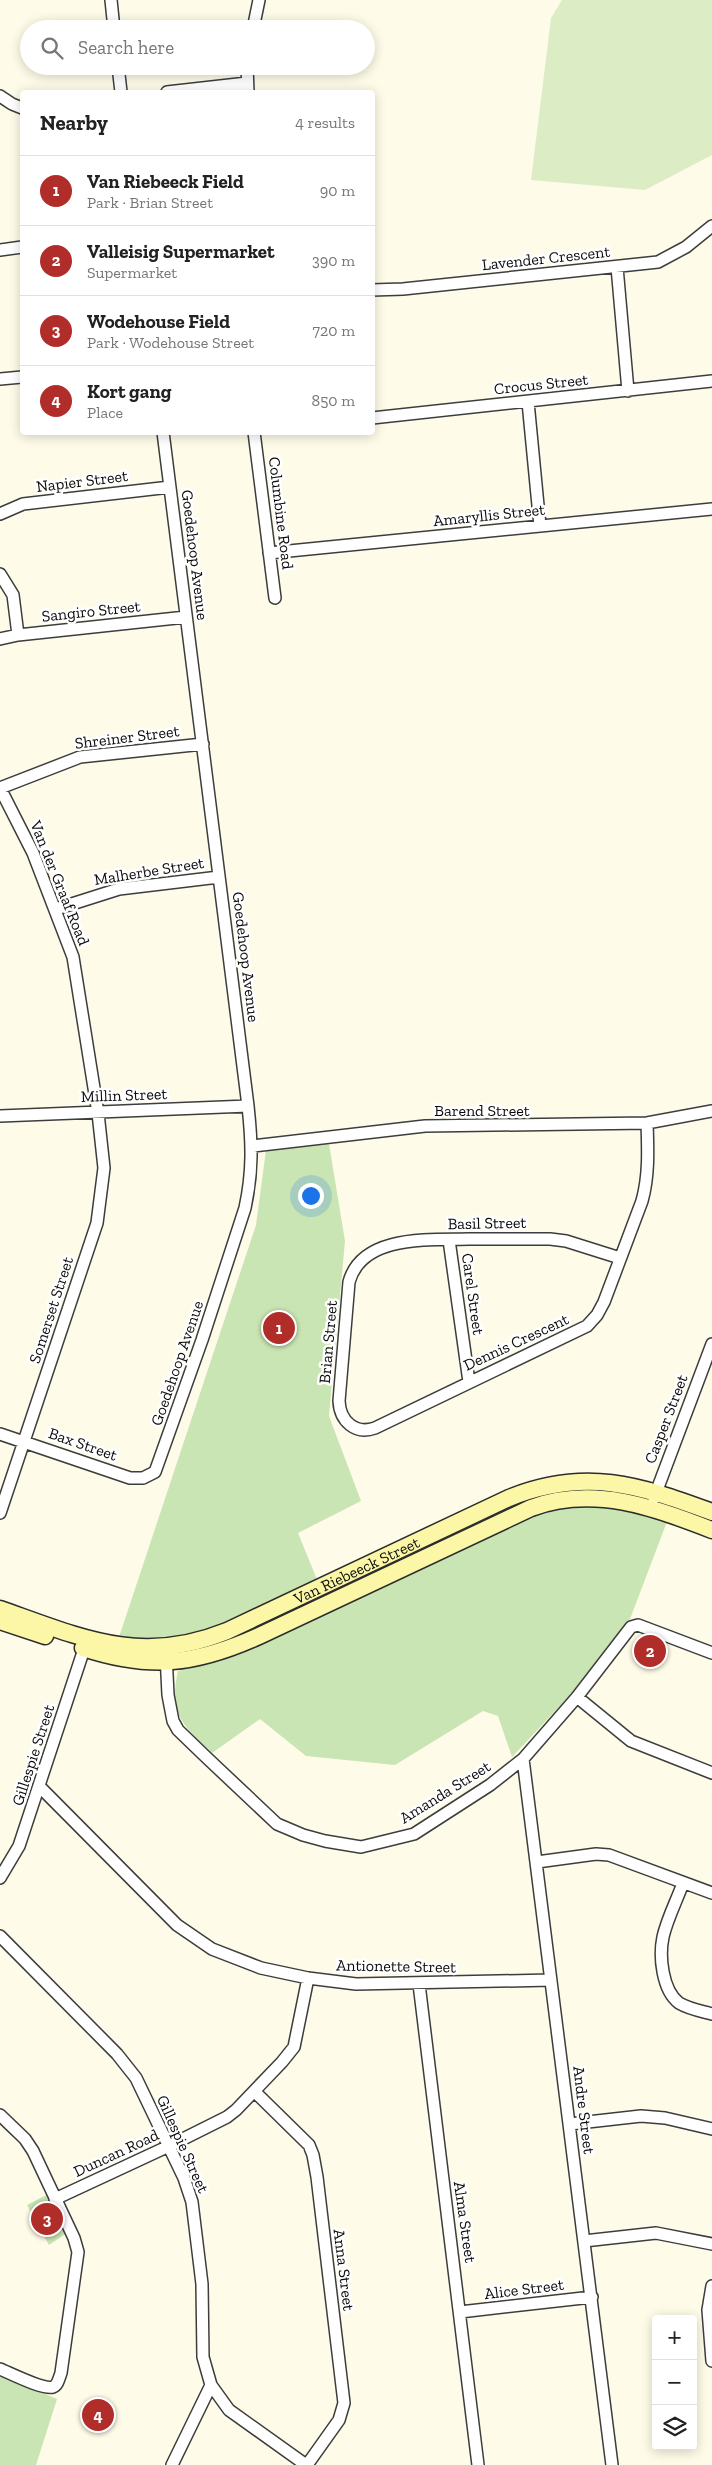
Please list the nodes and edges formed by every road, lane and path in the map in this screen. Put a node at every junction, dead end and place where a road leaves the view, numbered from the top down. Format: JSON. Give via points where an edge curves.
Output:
{"nodes":[{"id":1,"x":111,"y":0,"type":"edge"},
{"id":2,"x":259,"y":0,"type":"edge"},
{"id":3,"x":113,"y":20,"type":"edge"},
{"id":4,"x":256,"y":20,"type":"edge"},
{"id":5,"x":119,"y":75,"type":"edge"},
{"id":6,"x":247,"y":75,"type":"edge"},
{"id":7,"x":247,"y":88,"type":"edge"},
{"id":8,"x":121,"y":90,"type":"edge"},
{"id":9,"x":207,"y":90,"type":"edge"},
{"id":10,"x":0,"y":96,"type":"edge"},
{"id":11,"x":20,"y":107,"type":"edge"},
{"id":12,"x":712,"y":226,"type":"edge"},
{"id":13,"x":20,"y":247,"type":"edge"},
{"id":14,"x":0,"y":250,"type":"edge"},
{"id":15,"x":617,"y":267,"type":"junction"},
{"id":16,"x":375,"y":290,"type":"edge"},
{"id":17,"x":20,"y":377,"type":"edge"},
{"id":18,"x":0,"y":380,"type":"edge"},
{"id":19,"x":712,"y":381,"type":"edge"},
{"id":20,"x":628,"y":391,"type":"junction"},
{"id":21,"x":528,"y":402,"type":"junction"},
{"id":22,"x":375,"y":418,"type":"edge"},
{"id":23,"x":163,"y":435,"type":"edge"},
{"id":24,"x":254,"y":435,"type":"edge"},
{"id":25,"x":170,"y":487,"type":"junction"},
{"id":26,"x":712,"y":509,"type":"edge"},
{"id":27,"x":0,"y":514,"type":"edge"},
{"id":28,"x":540,"y":526,"type":"junction"},
{"id":29,"x":269,"y":553,"type":"junction"},
{"id":30,"x":0,"y":574,"type":"edge"},
{"id":31,"x":275,"y":598,"type":"dead end"},
{"id":32,"x":186,"y":617,"type":"junction"},
{"id":33,"x":18,"y":635,"type":"junction"},
{"id":34,"x":0,"y":639,"type":"edge"},
{"id":35,"x":203,"y":744,"type":"junction"},
{"id":36,"x":0,"y":788,"type":"edge"},
{"id":37,"x":219,"y":876,"type":"junction"},
{"id":38,"x":56,"y":909,"type":"junction"},
{"id":39,"x":248,"y":1106,"type":"junction"},
{"id":40,"x":712,"y":1111,"type":"edge"},
{"id":41,"x":98,"y":1113,"type":"junction"},
{"id":42,"x":0,"y":1116,"type":"edge"},
{"id":43,"x":648,"y":1123,"type":"junction"},
{"id":44,"x":253,"y":1146,"type":"junction"},
{"id":45,"x":449,"y":1240,"type":"junction"},
{"id":46,"x":620,"y":1258,"type":"junction"},
{"id":47,"x":357,"y":1264,"type":"joint"},
{"id":48,"x":712,"y":1344,"type":"edge"},
{"id":49,"x":469,"y":1382,"type":"junction"},
{"id":50,"x":346,"y":1422,"type":"joint"},
{"id":51,"x":0,"y":1434,"type":"edge"},
{"id":52,"x":24,"y":1442,"type":"junction"},
{"id":53,"x":155,"y":1472,"type":"joint"},
{"id":54,"x":653,"y":1499,"type":"junction"},
{"id":55,"x":712,"y":1512,"type":"edge"},
{"id":56,"x":0,"y":1513,"type":"edge"},
{"id":57,"x":712,"y":1530,"type":"edge"},
{"id":58,"x":0,"y":1609,"type":"edge"},
{"id":59,"x":0,"y":1621,"type":"edge"},
{"id":60,"x":86,"y":1644,"type":"junction"},
{"id":61,"x":712,"y":1653,"type":"edge"},
{"id":62,"x":166,"y":1655,"type":"junction"},
{"id":63,"x":577,"y":1697,"type":"junction"},
{"id":64,"x":523,"y":1759,"type":"junction"},
{"id":65,"x":712,"y":1773,"type":"edge"},
{"id":66,"x":40,"y":1787,"type":"junction"},
{"id":67,"x":537,"y":1862,"type":"junction"},
{"id":68,"x":0,"y":1878,"type":"edge"},
{"id":69,"x":684,"y":1883,"type":"junction"},
{"id":70,"x":712,"y":1893,"type":"edge"},
{"id":71,"x":0,"y":1936,"type":"edge"},
{"id":72,"x":308,"y":1978,"type":"junction"},
{"id":73,"x":551,"y":1980,"type":"junction"},
{"id":74,"x":419,"y":1984,"type":"junction"},
{"id":75,"x":712,"y":2014,"type":"edge"},
{"id":76,"x":255,"y":2092,"type":"junction"},
{"id":77,"x":0,"y":2115,"type":"edge"},
{"id":78,"x":570,"y":2124,"type":"junction"},
{"id":79,"x":712,"y":2129,"type":"edge"},
{"id":80,"x":169,"y":2146,"type":"junction"},
{"id":81,"x":55,"y":2199,"type":"junction"},
{"id":82,"x":584,"y":2241,"type":"junction"},
{"id":83,"x":712,"y":2244,"type":"edge"},
{"id":84,"x":712,"y":2286,"type":"edge"},
{"id":85,"x":592,"y":2297,"type":"junction"},
{"id":86,"x":460,"y":2312,"type":"junction"},
{"id":87,"x":712,"y":2361,"type":"edge"},
{"id":88,"x":0,"y":2369,"type":"edge"},
{"id":89,"x":211,"y":2385,"type":"junction"},
{"id":90,"x":172,"y":2465,"type":"edge"},
{"id":91,"x":307,"y":2465,"type":"edge"},
{"id":92,"x":478,"y":2465,"type":"edge"},
{"id":93,"x":612,"y":2465,"type":"edge"}],
"edges":[{"from":1,"to":3,"type":"street"},
{"from":2,"to":4,"type":"street"},
{"from":5,"to":8,"type":"street"},
{"from":6,"to":7,"type":"street"},
{"from":7,"to":9,"type":"street"},
{"from":10,"to":11,"type":"street"},
{"from":12,"to":15,"type":"street","name":"Lavender Crescent","via":[[668,258]]},
{"from":13,"to":14,"type":"street"},
{"from":15,"to":16,"type":"street","name":"Lavender Crescent"},
{"from":15,"to":20,"type":"street"},
{"from":17,"to":18,"type":"street"},
{"from":19,"to":20,"type":"street","name":"Crocus Street"},
{"from":20,"to":21,"type":"street","name":"Crocus Street"},
{"from":21,"to":22,"type":"street","name":"Crocus Street"},
{"from":21,"to":28,"type":"street"},
{"from":23,"to":25,"type":"street","name":"Goedehoop Avenue"},
{"from":24,"to":29,"type":"street","name":"Columbine Road"},
{"from":25,"to":27,"type":"street","name":"Napier Street","via":[[23,504]]},
{"from":25,"to":32,"type":"street","name":"Goedehoop Avenue"},
{"from":26,"to":28,"type":"street","name":"Amaryllis Street"},
{"from":28,"to":29,"type":"street","name":"Amaryllis Street"},
{"from":29,"to":31,"type":"street","name":"Columbine Road"},
{"from":30,"to":33,"type":"street","via":[[13,595]]},
{"from":32,"to":33,"type":"street","name":"Sangiro Street"},
{"from":32,"to":35,"type":"street","name":"Goedehoop Avenue"},
{"from":33,"to":34,"type":"street","name":"Sangiro Street"},
{"from":35,"to":36,"type":"street","name":"Shreiner Street","via":[[80,757]]},
{"from":35,"to":37,"type":"street","name":"Goedehoop Avenue"},
{"from":36,"to":38,"type":"street","name":"Van der Graaf Road","via":[[23,830]]},
{"from":37,"to":38,"type":"street","name":"Malherbe Street","via":[[119,889]]},
{"from":37,"to":39,"type":"street","name":"Goedehoop Avenue"},
{"from":38,"to":41,"type":"street","name":"Van der Graaf Road","via":[[73,957]]},
{"from":39,"to":41,"type":"street","name":"Millin Street"},
{"from":39,"to":44,"type":"street","name":"Goedehoop Avenue"},
{"from":40,"to":43,"type":"street","name":"Barend Street"},
{"from":41,"to":42,"type":"street","name":"Millin Street"},
{"from":41,"to":52,"type":"street","name":"Somerset Street","via":[[104,1168],[97,1222]]},
{"from":43,"to":44,"type":"street","name":"Barend Street","via":[[425,1126]]},
{"from":43,"to":46,"type":"street","name":"Dennis Crescent","via":[[646,1184]]},
{"from":44,"to":53,"type":"street","name":"Goedehoop Avenue","via":[[245,1208]]},
{"from":45,"to":46,"type":"street","name":"Basil Street","via":[[559,1240]]},
{"from":45,"to":47,"type":"street","name":"Basil Street","via":[[404,1241],[372,1253]]},
{"from":45,"to":49,"type":"street","name":"Carel Street"},
{"from":46,"to":49,"type":"street","name":"Dennis Crescent","via":[[602,1308],[587,1326]]},
{"from":47,"to":50,"type":"street","name":"Brian Street","via":[[349,1282],[339,1402]]},
{"from":48,"to":54,"type":"street","name":"Casper Street"},
{"from":49,"to":50,"type":"street","name":"Dennis Crescent","via":[[368,1430],[357,1429]]},
{"from":51,"to":52,"type":"street","name":"Bax Street"},
{"from":52,"to":53,"type":"street","name":"Bax Street","via":[[130,1478],[143,1478]]},
{"from":52,"to":56,"type":"street","name":"Somerset Street"},
{"from":54,"to":55,"type":"street","name":"Van Riebeeck Street"},
{"from":54,"to":57,"type":"street","name":"Van Riebeeck Street"},
{"from":54,"to":62,"type":"street","name":"Van Riebeeck Street","via":[[590,1498],[537,1506],[236,1646],[199,1658]]},
{"from":58,"to":60,"type":"street","name":"Van Riebeeck Street"},
{"from":59,"to":60,"type":"street","name":"Van Riebeeck Street"},
{"from":60,"to":62,"type":"street","name":"Van Riebeeck Street"},
{"from":60,"to":66,"type":"street","name":"Gillespie Street"},
{"from":61,"to":63,"type":"street","name":"Amanda Street","via":[[638,1625],[628,1629]]},
{"from":62,"to":64,"type":"street","name":"Amanda Street","via":[[170,1704],[178,1730],[277,1824],[325,1841],[361,1847],[414,1834],[490,1785]]},
{"from":63,"to":64,"type":"street","name":"Amanda Street"},
{"from":63,"to":65,"type":"street","via":[[631,1741]]},
{"from":64,"to":67,"type":"street","name":"Andre Street"},
{"from":66,"to":68,"type":"street","name":"Gillespie Street","via":[[19,1846]]},
{"from":66,"to":72,"type":"street","name":"Antionette Street","via":[[188,1934],[212,1949],[261,1968]]},
{"from":67,"to":69,"type":"street","via":[[602,1854]]},
{"from":67,"to":73,"type":"street","name":"Andre Street"},
{"from":69,"to":70,"type":"street"},
{"from":69,"to":75,"type":"street","via":[[663,1936],[665,1976],[673,1998]]},
{"from":71,"to":80,"type":"street","name":"Gillespie Street","via":[[126,2063]]},
{"from":72,"to":74,"type":"street","name":"Antionette Street","via":[[356,1984]]},
{"from":72,"to":76,"type":"street","name":"Duncan Road","via":[[294,2047]]},
{"from":73,"to":74,"type":"street","name":"Antionette Street"},
{"from":73,"to":78,"type":"street","name":"Andre Street"},
{"from":74,"to":86,"type":"street","name":"Alma Street"},
{"from":76,"to":80,"type":"street","name":"Duncan Road","via":[[228,2117]]},
{"from":76,"to":91,"type":"street","name":"Anna Street","via":[[309,2146],[317,2176],[344,2403],[339,2420]]},
{"from":77,"to":81,"type":"street","via":[[33,2151]]},
{"from":78,"to":79,"type":"street","via":[[641,2116]]},
{"from":78,"to":82,"type":"street","name":"Andre Street"},
{"from":80,"to":81,"type":"street","name":"Duncan Road"},
{"from":80,"to":89,"type":"street","name":"Gillespie Street","via":[[187,2185],[194,2210],[202,2284],[203,2357]]},
{"from":81,"to":88,"type":"street","via":[[78,2252],[61,2373],[56,2384],[48,2387]]},
{"from":82,"to":83,"type":"street","via":[[662,2233]]},
{"from":82,"to":85,"type":"street","name":"Andre Street"},
{"from":84,"to":87,"type":"street","via":[[708,2317]]},
{"from":85,"to":86,"type":"street","name":"Alice Street"},
{"from":85,"to":93,"type":"street","name":"Andre Street"},
{"from":86,"to":92,"type":"street","name":"Alma Street"},
{"from":89,"to":90,"type":"street"},
{"from":89,"to":91,"type":"street","name":"Gillespie Street","via":[[229,2410]]}]}
